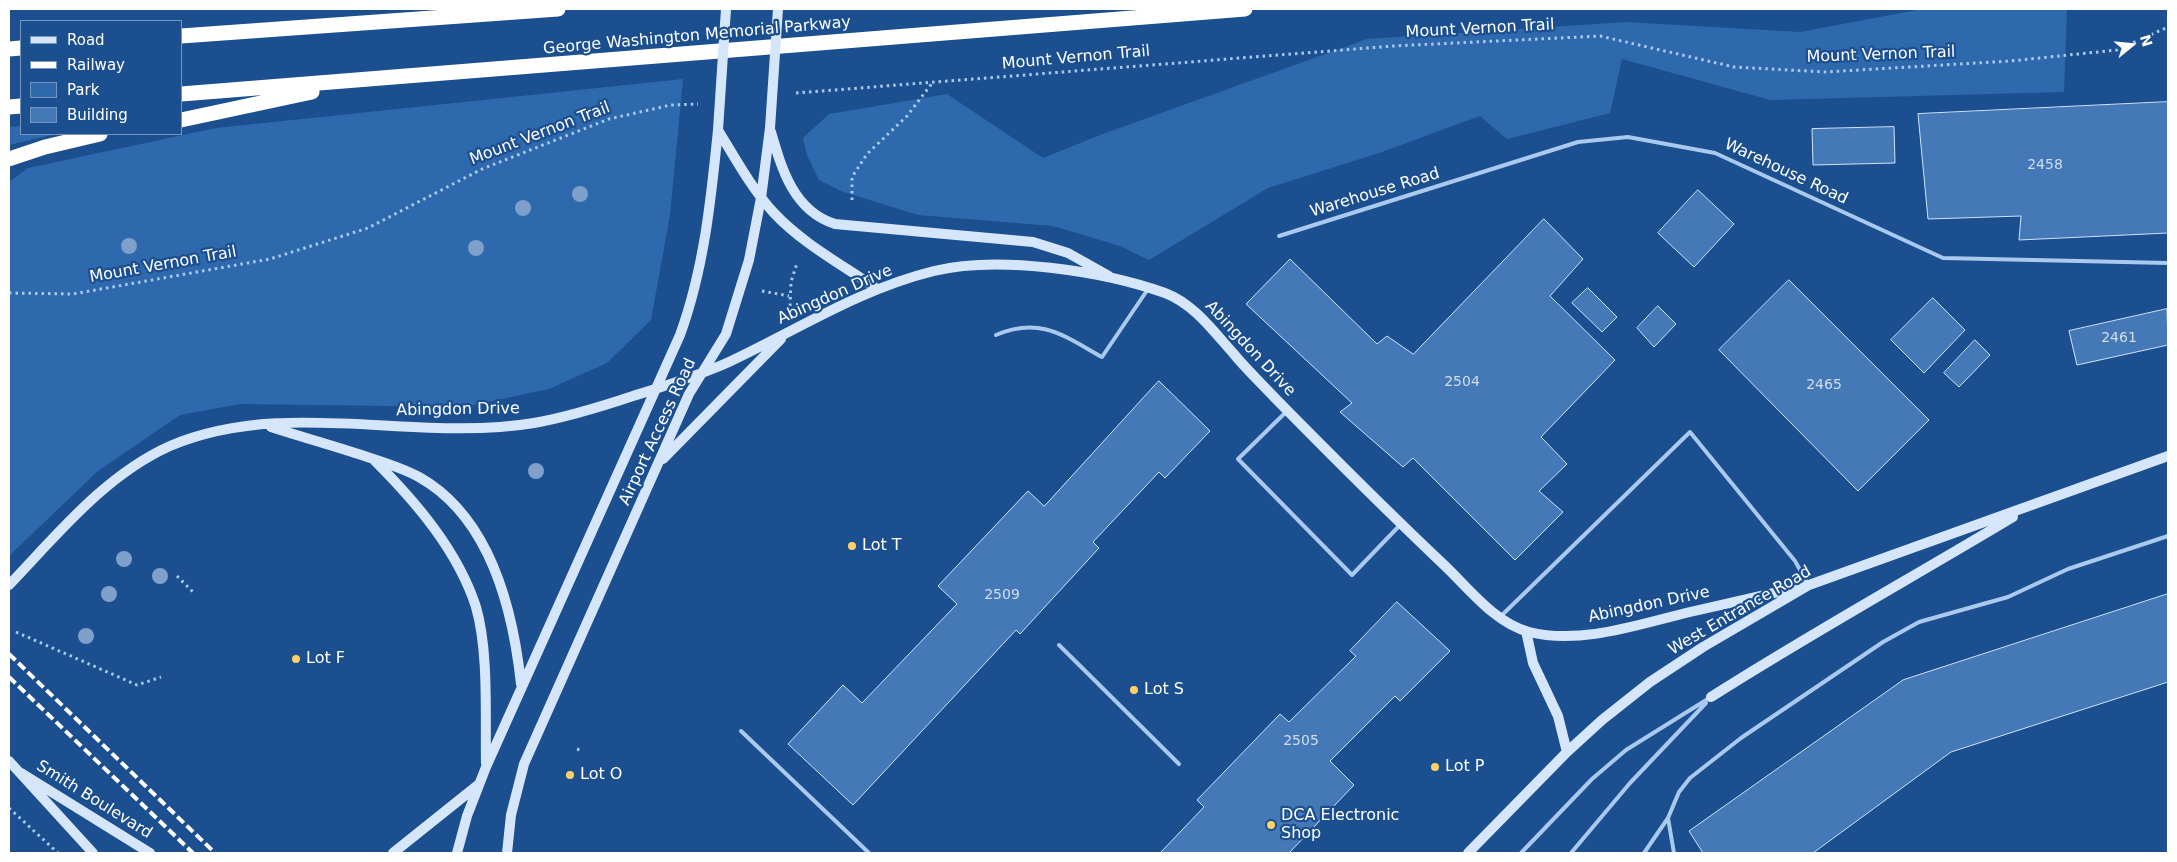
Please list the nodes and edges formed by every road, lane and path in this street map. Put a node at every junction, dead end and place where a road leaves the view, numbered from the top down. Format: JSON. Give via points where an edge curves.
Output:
{"nodes":[{"id":1,"x":558,"y":9,"type":"edge"},
{"id":2,"x":726,"y":9,"type":"edge"},
{"id":3,"x":778,"y":9,"type":"edge"},
{"id":4,"x":1245,"y":9,"type":"edge"},
{"id":5,"x":2168,"y":27,"type":"edge"},
{"id":6,"x":182,"y":36,"type":"edge"},
{"id":7,"x":365,"y":80,"type":"junction"},
{"id":8,"x":933,"y":82,"type":"junction"},
{"id":9,"x":182,"y":94,"type":"edge"},
{"id":10,"x":788,"y":94,"type":"dead end"},
{"id":11,"x":705,"y":103,"type":"dead end"},
{"id":12,"x":182,"y":120,"type":"edge"},
{"id":13,"x":770,"y":128,"type":"junction"},
{"id":14,"x":718,"y":130,"type":"junction"},
{"id":15,"x":95,"y":135,"type":"edge"},
{"id":16,"x":9,"y":159,"type":"edge"},
{"id":17,"x":761,"y":198,"type":"junction"},
{"id":18,"x":852,"y":200,"type":"dead end"},
{"id":19,"x":1279,"y":236,"type":"dead end"},
{"id":20,"x":801,"y":256,"type":"dead end"},
{"id":21,"x":2168,"y":263,"type":"edge"},
{"id":22,"x":1119,"y":281,"type":"junction"},
{"id":23,"x":877,"y":289,"type":"junction"},
{"id":24,"x":1148,"y":289,"type":"junction"},
{"id":25,"x":756,"y":290,"type":"dead end"},
{"id":26,"x":9,"y":293,"type":"edge"},
{"id":27,"x":789,"y":296,"type":"junction"},
{"id":28,"x":790,"y":306,"type":"dead end"},
{"id":29,"x":787,"y":333,"type":"junction"},
{"id":30,"x":996,"y":335,"type":"dead end"},
{"id":31,"x":700,"y":374,"type":"junction"},
{"id":32,"x":654,"y":390,"type":"junction"},
{"id":33,"x":1288,"y":411,"type":"junction"},
{"id":34,"x":263,"y":424,"type":"junction"},
{"id":35,"x":2168,"y":456,"type":"edge"},
{"id":36,"x":372,"y":459,"type":"junction"},
{"id":37,"x":658,"y":464,"type":"junction"},
{"id":38,"x":2034,"y":505,"type":"junction"},
{"id":39,"x":1401,"y":524,"type":"junction"},
{"id":40,"x":2168,"y":536,"type":"edge"},
{"id":41,"x":177,"y":576,"type":"dead end"},
{"id":42,"x":9,"y":585,"type":"edge"},
{"id":43,"x":1809,"y":585,"type":"junction"},
{"id":44,"x":193,"y":592,"type":"dead end"},
{"id":45,"x":1500,"y":617,"type":"junction"},
{"id":46,"x":1526,"y":631,"type":"junction"},
{"id":47,"x":16,"y":632,"type":"dead end"},
{"id":48,"x":1058,"y":645,"type":"dead end"},
{"id":49,"x":161,"y":677,"type":"dead end"},
{"id":50,"x":521,"y":685,"type":"junction"},
{"id":51,"x":1711,"y":697,"type":"junction"},
{"id":52,"x":741,"y":731,"type":"dead end"},
{"id":53,"x":1567,"y":752,"type":"junction"},
{"id":54,"x":9,"y":761,"type":"edge"},
{"id":55,"x":1179,"y":764,"type":"dead end"},
{"id":56,"x":486,"y":767,"type":"junction"},
{"id":57,"x":21,"y":773,"type":"junction"},
{"id":58,"x":479,"y":784,"type":"junction"},
{"id":59,"x":9,"y":808,"type":"edge"},
{"id":60,"x":1668,"y":818,"type":"junction"},
{"id":61,"x":58,"y":853,"type":"edge"},
{"id":62,"x":93,"y":853,"type":"edge"},
{"id":63,"x":150,"y":853,"type":"edge"},
{"id":64,"x":393,"y":853,"type":"edge"},
{"id":65,"x":457,"y":853,"type":"edge"},
{"id":66,"x":507,"y":853,"type":"edge"},
{"id":67,"x":869,"y":853,"type":"edge"},
{"id":68,"x":1468,"y":853,"type":"edge"},
{"id":69,"x":1521,"y":853,"type":"edge"},
{"id":70,"x":1571,"y":853,"type":"edge"},
{"id":71,"x":1644,"y":853,"type":"edge"},
{"id":72,"x":1674,"y":853,"type":"edge"}],
"edges":[{"from":1,"to":6,"type":"highway"},
{"from":2,"to":14,"type":"main road","name":"Airport Access Road","bridge":true},
{"from":3,"to":13,"type":"main road","name":"Airport Access Road","bridge":true},
{"from":4,"to":7,"type":"highway","name":"George Washington Memorial Parkway"},
{"from":5,"to":8,"type":"path","name":"Mount Vernon Trail","via":[[2117,50],[2010,61],[1825,72],[1734,67],[1600,36],[1393,46]]},
{"from":7,"to":9,"type":"highway","name":"George Washington Memorial Parkway"},
{"from":7,"to":12,"type":"highway"},
{"from":8,"to":10,"type":"path","name":"Mount Vernon Trail"},
{"from":8,"to":18,"type":"path","via":[[907,116],[867,154],[852,177]]},
{"from":11,"to":26,"type":"path","name":"Mount Vernon Trail","via":[[671,105],[609,119],[482,169],[368,228],[270,259],[74,294]]},
{"from":13,"to":17,"type":"main road","name":"Airport Access Road"},
{"from":13,"to":22,"type":"main road","via":[[786,177],[802,204],[822,220],[835,224],[1033,242],[1068,253]]},
{"from":14,"to":17,"type":"main road"},
{"from":14,"to":32,"type":"main road","name":"Airport Access Road","via":[[702,258],[680,335]]},
{"from":15,"to":16,"type":"highway","via":[[45,146]]},
{"from":17,"to":23,"type":"main road","via":[[793,230]]},
{"from":17,"to":31,"type":"main road","name":"Airport Access Road","via":[[749,260],[734,311],[726,334]]},
{"from":19,"to":21,"type":"lane","name":"Warehouse Road","via":[[1578,142],[1628,137],[1715,153],[1943,258]]},
{"from":20,"to":27,"type":"path","via":[[794,270]]},
{"from":22,"to":23,"type":"main road","name":"Abingdon Drive","via":[[1026,266],[980,265],[933,271]]},
{"from":22,"to":24,"type":"main road","name":"Abingdon Drive"},
{"from":23,"to":29,"type":"main road","name":"Abingdon Drive"},
{"from":24,"to":30,"type":"lane","via":[[1102,357],[1054,330],[1042,327],[1010,328]]},
{"from":24,"to":33,"type":"main road","name":"Abingdon Drive","via":[[1166,294],[1190,308]]},
{"from":25,"to":27,"type":"path"},
{"from":27,"to":28,"type":"path"},
{"from":29,"to":31,"type":"main road","name":"Abingdon Drive"},
{"from":29,"to":37,"type":"main road"},
{"from":31,"to":32,"type":"main road","name":"Abingdon Drive"},
{"from":31,"to":37,"type":"main road","name":"Airport Access Road"},
{"from":32,"to":34,"type":"main road","name":"Abingdon Drive","via":[[566,416],[510,426]]},
{"from":32,"to":50,"type":"main road","name":"Airport Access Road"},
{"from":33,"to":39,"type":"main road","name":"Abingdon Drive"},
{"from":33,"to":39,"type":"lane","via":[[1238,459],[1352,575]]},
{"from":34,"to":36,"type":"main road"},
{"from":34,"to":42,"type":"main road","name":"Abingdon Drive","via":[[195,438],[148,458],[89,502]]},
{"from":35,"to":38,"type":"main road","name":"West Entrance Road"},
{"from":36,"to":50,"type":"main road","via":[[401,468],[436,488],[479,539],[492,564],[512,622]]},
{"from":36,"to":56,"type":"main road","via":[[422,513],[454,560],[476,607],[483,654]]},
{"from":37,"to":66,"type":"main road","name":"Airport Access Road","via":[[524,764],[511,814]]},
{"from":38,"to":43,"type":"main road","name":"West Entrance Road"},
{"from":38,"to":51,"type":"main road","via":[[1800,641]]},
{"from":39,"to":45,"type":"main road","name":"Abingdon Drive"},
{"from":40,"to":60,"type":"lane","via":[[2068,569],[2008,597],[1918,622],[1883,642],[1742,738],[1690,778],[1679,792]]},
{"from":41,"to":44,"type":"path"},
{"from":43,"to":45,"type":"lane","via":[[1796,561],[1690,432]]},
{"from":43,"to":46,"type":"main road","name":"Abingdon Drive","via":[[1602,632],[1576,635]]},
{"from":43,"to":53,"type":"main road","name":"West Entrance Road","via":[[1650,682]]},
{"from":45,"to":46,"type":"main road","name":"Abingdon Drive"},
{"from":46,"to":53,"type":"main road","via":[[1532,663],[1558,716]]},
{"from":47,"to":49,"type":"path","via":[[137,685]]},
{"from":48,"to":55,"type":"lane"},
{"from":50,"to":56,"type":"main road","name":"Airport Access Road"},
{"from":51,"to":69,"type":"lane","via":[[1626,750],[1592,779]]},
{"from":51,"to":70,"type":"lane","via":[[1630,782]]},
{"from":52,"to":67,"type":"lane"},
{"from":53,"to":68,"type":"main road","name":"West Entrance Road"},
{"from":54,"to":57,"type":"main road","name":"Smith Boulevard"},
{"from":56,"to":58,"type":"main road","name":"Airport Access Road"},
{"from":57,"to":62,"type":"main road","name":"Smith Boulevard"},
{"from":57,"to":63,"type":"main road","name":"Smith Boulevard"},
{"from":58,"to":64,"type":"main road"},
{"from":58,"to":65,"type":"main road"},
{"from":59,"to":61,"type":"path"},
{"from":60,"to":71,"type":"lane"},
{"from":60,"to":72,"type":"lane"}]}
